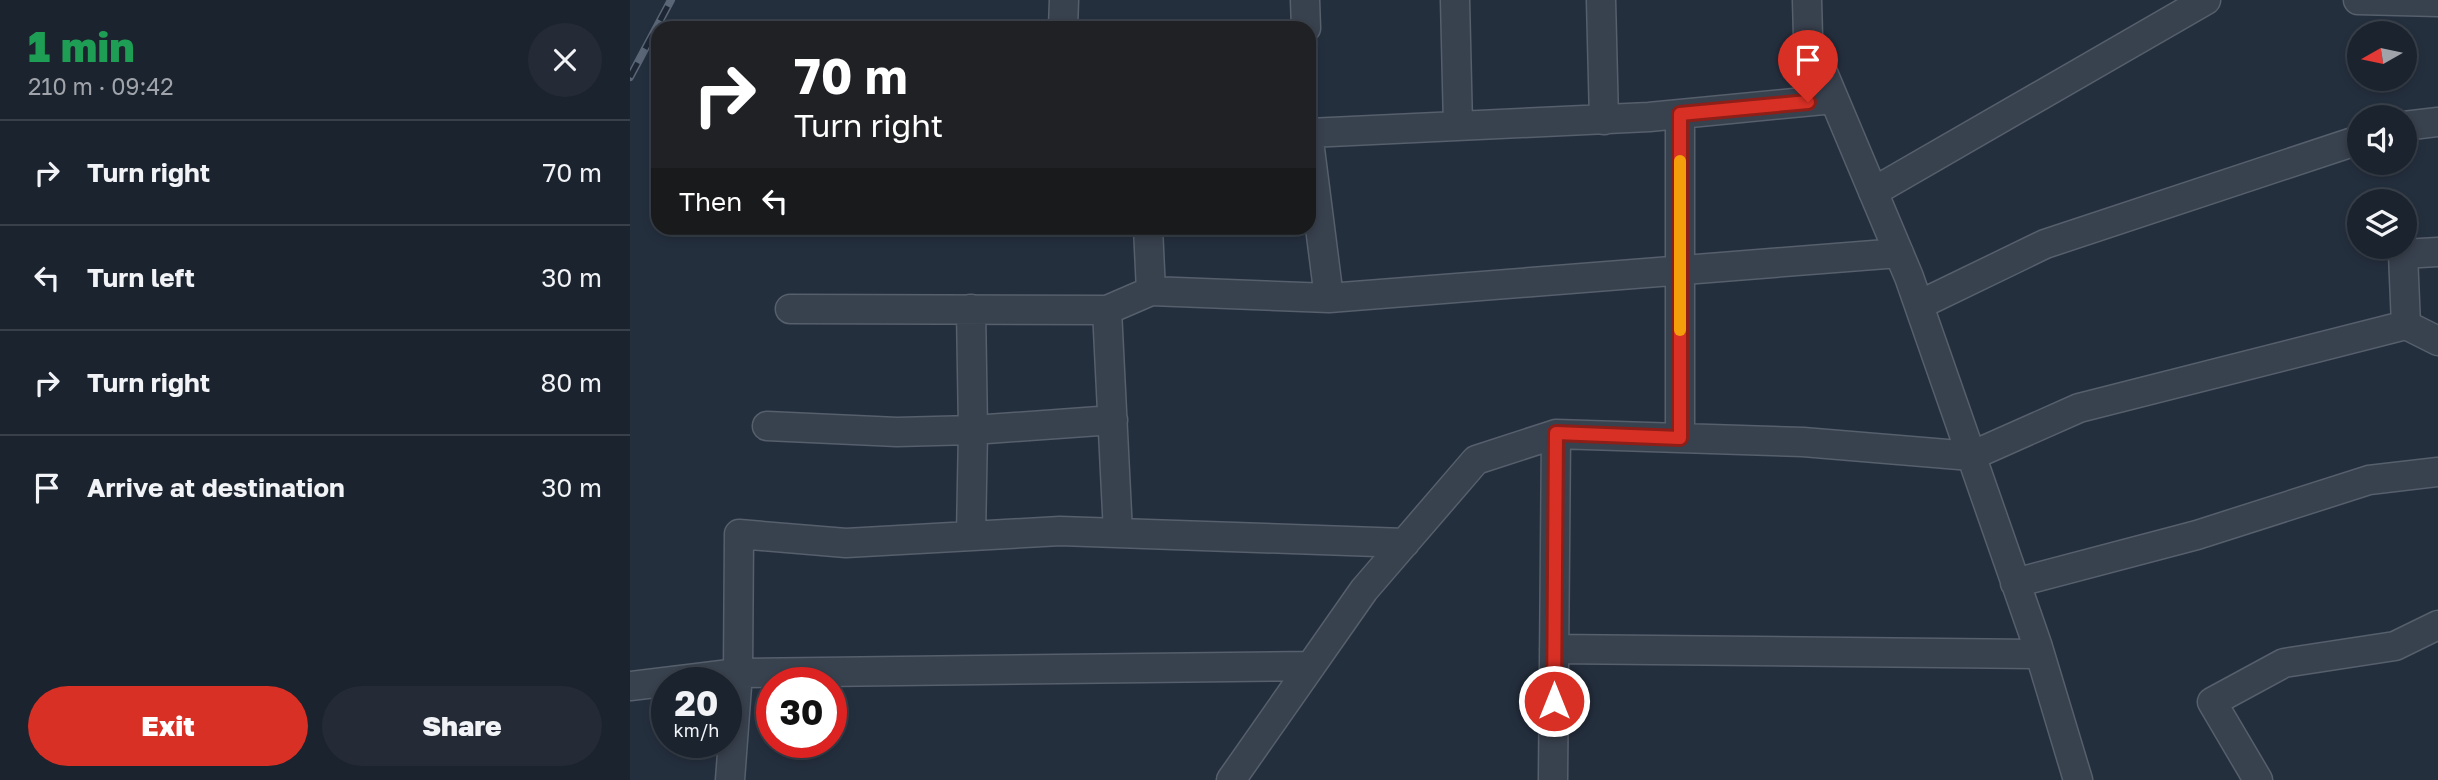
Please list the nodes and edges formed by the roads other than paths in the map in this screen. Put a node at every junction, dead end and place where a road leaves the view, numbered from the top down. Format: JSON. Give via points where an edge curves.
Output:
{"nodes":[{"id":1,"x":1064,"y":0,"type":"edge"},
{"id":2,"x":1305,"y":0,"type":"edge"},
{"id":3,"x":1455,"y":0,"type":"edge"},
{"id":4,"x":1601,"y":0,"type":"edge"},
{"id":5,"x":1807,"y":0,"type":"edge"},
{"id":6,"x":2206,"y":0,"type":"edge"},
{"id":7,"x":2358,"y":0,"type":"edge"},
{"id":8,"x":2438,"y":2,"type":"edge"},
{"id":9,"x":1063,"y":21,"type":"edge"},
{"id":10,"x":1306,"y":21,"type":"edge"},
{"id":11,"x":1834,"y":99,"type":"junction"},
{"id":12,"x":1680,"y":114,"type":"junction"},
{"id":13,"x":1604,"y":120,"type":"junction"},
{"id":14,"x":2438,"y":122,"type":"edge"},
{"id":15,"x":2417,"y":124,"type":"edge"},
{"id":16,"x":1458,"y":126,"type":"junction"},
{"id":17,"x":1316,"y":133,"type":"edge"},
{"id":18,"x":2347,"y":144,"type":"edge"},
{"id":19,"x":1873,"y":192,"type":"junction"},
{"id":20,"x":1316,"y":196,"type":"edge"},
{"id":21,"x":1148,"y":235,"type":"edge"},
{"id":22,"x":2438,"y":251,"type":"edge"},
{"id":23,"x":1899,"y":253,"type":"junction"},
{"id":24,"x":1680,"y":270,"type":"junction"},
{"id":25,"x":1152,"y":291,"type":"junction"},
{"id":26,"x":1329,"y":298,"type":"junction"},
{"id":27,"x":1919,"y":305,"type":"junction"},
{"id":28,"x":790,"y":309,"type":"dead end"},
{"id":29,"x":971,"y":309,"type":"junction"},
{"id":30,"x":1107,"y":310,"type":"junction"},
{"id":31,"x":2406,"y":324,"type":"junction"},
{"id":32,"x":2438,"y":341,"type":"edge"},
{"id":33,"x":1113,"y":420,"type":"junction"},
{"id":34,"x":766,"y":426,"type":"dead end"},
{"id":35,"x":973,"y":430,"type":"junction"},
{"id":36,"x":1556,"y":433,"type":"junction"},
{"id":37,"x":1680,"y":438,"type":"junction"},
{"id":38,"x":1971,"y":456,"type":"junction"},
{"id":39,"x":2438,"y":472,"type":"edge"},
{"id":40,"x":1118,"y":533,"type":"junction"},
{"id":41,"x":971,"y":536,"type":"junction"},
{"id":42,"x":1405,"y":543,"type":"junction"},
{"id":43,"x":2015,"y":583,"type":"junction"},
{"id":44,"x":2438,"y":625,"type":"edge"},
{"id":45,"x":1554,"y":649,"type":"junction"},
{"id":46,"x":2040,"y":654,"type":"junction"},
{"id":47,"x":1311,"y":666,"type":"junction"},
{"id":48,"x":738,"y":667,"type":"edge"},
{"id":49,"x":742,"y":673,"type":"edge"},
{"id":50,"x":651,"y":683,"type":"edge"},
{"id":51,"x":630,"y":686,"type":"edge"},
{"id":52,"x":732,"y":758,"type":"edge"},
{"id":53,"x":730,"y":780,"type":"edge"},
{"id":54,"x":1231,"y":780,"type":"edge"},
{"id":55,"x":1553,"y":780,"type":"edge"},
{"id":56,"x":2078,"y":780,"type":"edge"},
{"id":57,"x":2259,"y":780,"type":"edge"}],
"edges":[{"from":1,"to":9,"type":"street"},
{"from":2,"to":10,"type":"street"},
{"from":3,"to":16,"type":"street"},
{"from":4,"to":13,"type":"street"},
{"from":5,"to":11,"type":"street","via":[[1808,37]]},
{"from":6,"to":19,"type":"street"},
{"from":7,"to":8,"type":"street"},
{"from":11,"to":12,"type":"street"},
{"from":11,"to":19,"type":"street"},
{"from":12,"to":13,"type":"street"},
{"from":12,"to":24,"type":"street"},
{"from":13,"to":16,"type":"street"},
{"from":14,"to":15,"type":"street"},
{"from":16,"to":17,"type":"street"},
{"from":18,"to":27,"type":"street","via":[[2045,244]]},
{"from":19,"to":23,"type":"street"},
{"from":20,"to":26,"type":"street"},
{"from":21,"to":25,"type":"street"},
{"from":22,"to":31,"type":"street","via":[[2403,254]]},
{"from":23,"to":24,"type":"street"},
{"from":23,"to":27,"type":"street"},
{"from":24,"to":26,"type":"street"},
{"from":24,"to":37,"type":"street"},
{"from":25,"to":26,"type":"street"},
{"from":25,"to":30,"type":"street"},
{"from":27,"to":38,"type":"street"},
{"from":28,"to":29,"type":"street"},
{"from":29,"to":30,"type":"street"},
{"from":29,"to":35,"type":"street"},
{"from":30,"to":33,"type":"street"},
{"from":31,"to":32,"type":"street"},
{"from":31,"to":38,"type":"street","via":[[2079,408]]},
{"from":33,"to":35,"type":"street"},
{"from":33,"to":40,"type":"street"},
{"from":34,"to":35,"type":"street"},
{"from":35,"to":41,"type":"street"},
{"from":36,"to":37,"type":"street"},
{"from":36,"to":42,"type":"street","via":[[1476,460]]},
{"from":36,"to":45,"type":"street"},
{"from":37,"to":38,"type":"street","via":[[1803,442]]},
{"from":38,"to":43,"type":"street"},
{"from":39,"to":43,"type":"street","via":[[2368,480],[2197,535]]},
{"from":40,"to":41,"type":"street"},
{"from":40,"to":42,"type":"street"},
{"from":41,"to":48,"type":"street","via":[[846,542],[739,534]]},
{"from":42,"to":47,"type":"street","via":[[1364,590]]},
{"from":43,"to":46,"type":"street"},
{"from":44,"to":57,"type":"street","via":[[2395,646],[2284,663],[2212,702]]},
{"from":45,"to":46,"type":"street"},
{"from":45,"to":55,"type":"street"},
{"from":46,"to":56,"type":"street"},
{"from":47,"to":49,"type":"street"},
{"from":47,"to":54,"type":"street"},
{"from":50,"to":51,"type":"street"},
{"from":52,"to":53,"type":"street"}]}
